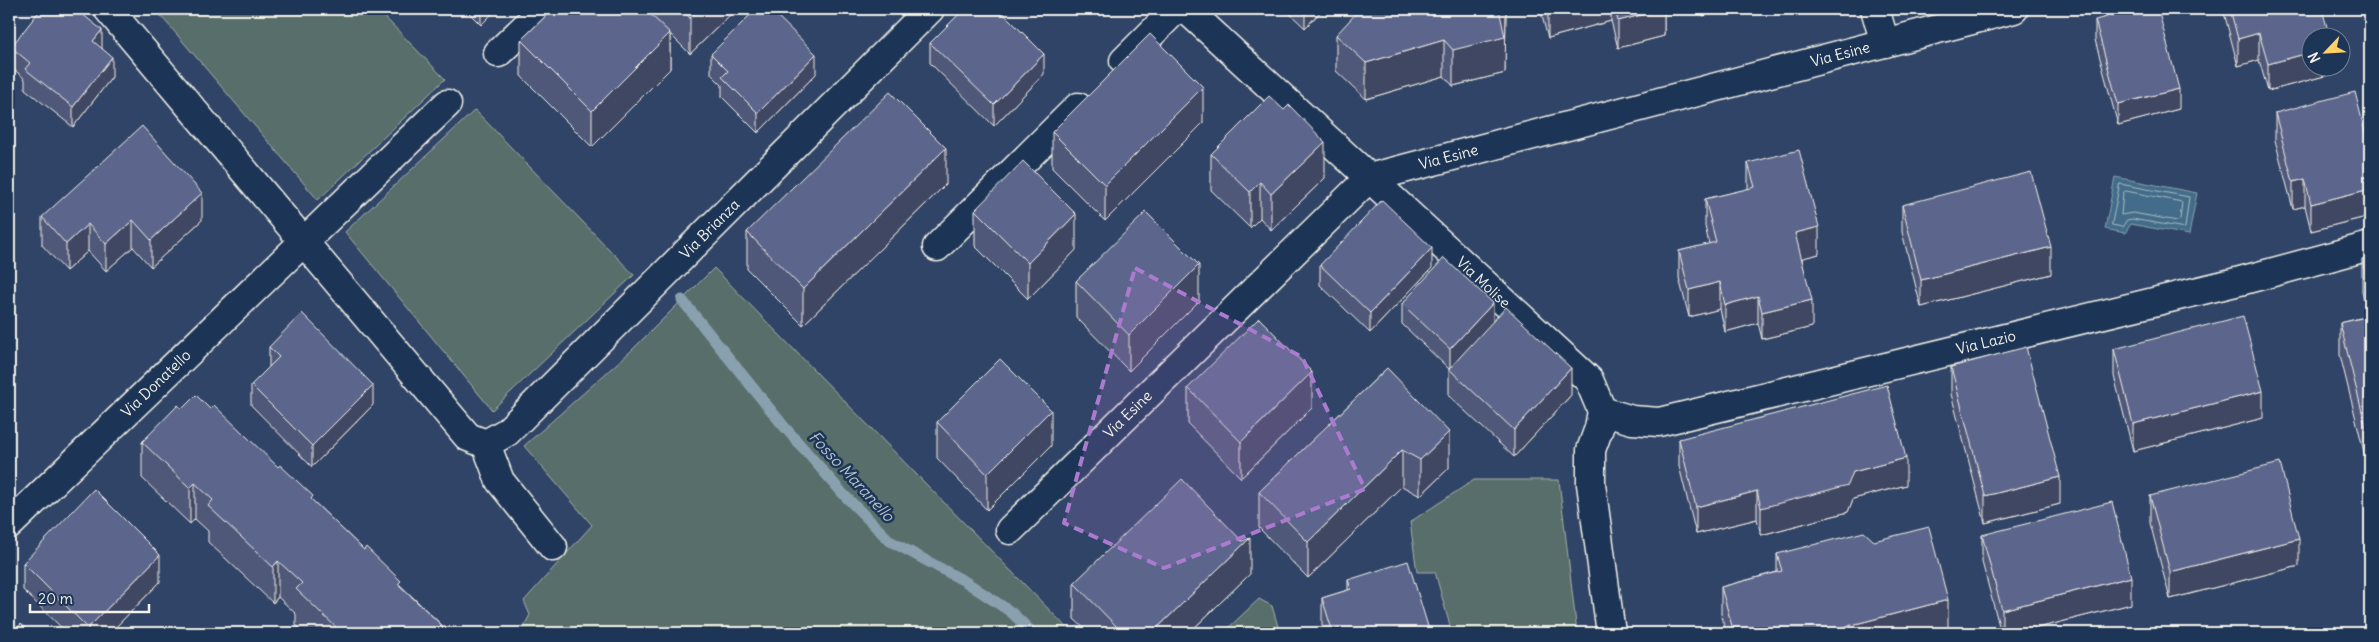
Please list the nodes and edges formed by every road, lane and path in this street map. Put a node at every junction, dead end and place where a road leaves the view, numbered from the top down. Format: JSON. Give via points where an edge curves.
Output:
{"nodes":[{"id":1,"x":108,"y":9,"type":"edge"},
{"id":2,"x":544,"y":9,"type":"edge"},
{"id":3,"x":930,"y":9,"type":"edge"},
{"id":4,"x":1176,"y":9,"type":"edge"},
{"id":5,"x":1186,"y":9,"type":"edge"},
{"id":6,"x":1875,"y":9,"type":"edge"},
{"id":7,"x":2014,"y":9,"type":"edge"},
{"id":8,"x":1885,"y":43,"type":"junction"},
{"id":9,"x":498,"y":53,"type":"dead end"},
{"id":10,"x":446,"y":104,"type":"dead end"},
{"id":11,"x":1369,"y":178,"type":"junction"},
{"id":12,"x":302,"y":240,"type":"junction"},
{"id":13,"x":2370,"y":246,"type":"edge"},
{"id":14,"x":937,"y":247,"type":"dead end"},
{"id":15,"x":1602,"y":411,"type":"junction"},
{"id":16,"x":486,"y":444,"type":"junction"},
{"id":17,"x":9,"y":525,"type":"edge"},
{"id":18,"x":1010,"y":530,"type":"dead end"},
{"id":19,"x":553,"y":547,"type":"dead end"},
{"id":20,"x":1611,"y":633,"type":"edge"}],
"edges":[{"from":1,"to":12,"type":"street"},
{"from":2,"to":9,"type":"street"},
{"from":3,"to":16,"type":"street","name":"Via Brianza","via":[[507,432]]},
{"from":4,"to":14,"type":"street"},
{"from":5,"to":11,"type":"street","name":"Via Molise"},
{"from":6,"to":8,"type":"street"},
{"from":7,"to":8,"type":"street","name":"Via Esine"},
{"from":8,"to":11,"type":"street","name":"Via Esine"},
{"from":10,"to":12,"type":"street","name":"Via Donatello"},
{"from":11,"to":15,"type":"street","name":"Via Molise","via":[[1589,380]]},
{"from":11,"to":18,"type":"street","name":"Via Esine"},
{"from":12,"to":16,"type":"street","via":[[468,437]]},
{"from":12,"to":17,"type":"street","name":"Via Donatello"},
{"from":13,"to":15,"type":"street","name":"Via Lazio","via":[[1659,422],[1632,420]]},
{"from":15,"to":20,"type":"street","via":[[1591,450],[1591,484]]},
{"from":16,"to":19,"type":"street","via":[[500,481]]}]}
